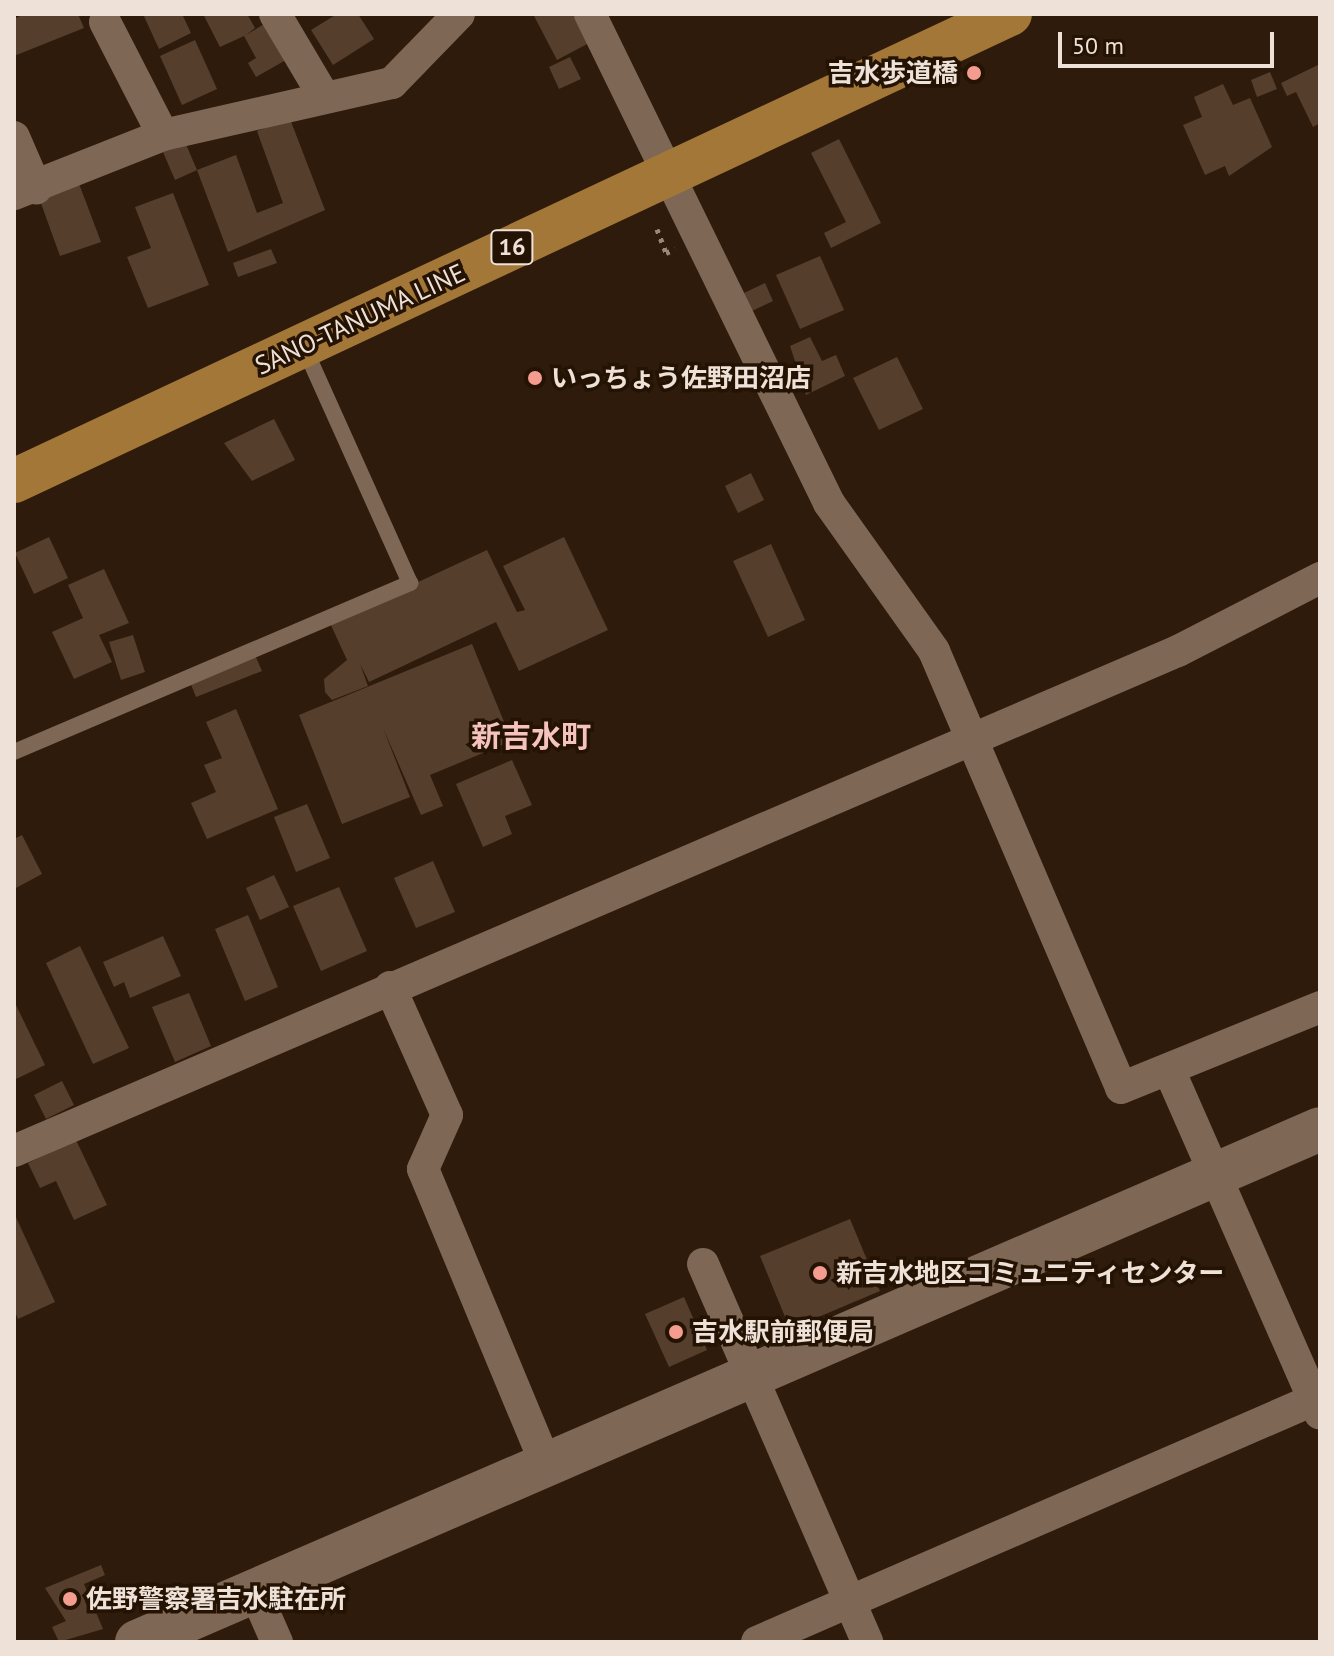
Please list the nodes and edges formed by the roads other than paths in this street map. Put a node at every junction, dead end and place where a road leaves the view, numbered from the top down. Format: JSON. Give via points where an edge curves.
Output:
{"nodes":[{"id":1,"x":275,"y":14,"type":"edge"},
{"id":2,"x":459,"y":14,"type":"edge"},
{"id":3,"x":590,"y":14,"type":"edge"},
{"id":4,"x":1010,"y":14,"type":"edge"},
{"id":5,"x":105,"y":22,"type":"dead end"},
{"id":6,"x":322,"y":93,"type":"junction"},
{"id":7,"x":163,"y":135,"type":"junction"},
{"id":8,"x":14,"y":137,"type":"edge"},
{"id":9,"x":666,"y":174,"type":"junction"},
{"id":10,"x":25,"y":191,"type":"edge"},
{"id":11,"x":303,"y":347,"type":"junction"},
{"id":12,"x":14,"y":481,"type":"edge"},
{"id":13,"x":1320,"y":578,"type":"edge"},
{"id":14,"x":975,"y":736,"type":"junction"},
{"id":15,"x":14,"y":752,"type":"edge"},
{"id":16,"x":390,"y":987,"type":"junction"},
{"id":17,"x":1320,"y":1007,"type":"edge"},
{"id":18,"x":1170,"y":1072,"type":"junction"},
{"id":19,"x":1320,"y":1129,"type":"edge"},
{"id":20,"x":14,"y":1151,"type":"edge"},
{"id":21,"x":1213,"y":1176,"type":"junction"},
{"id":22,"x":703,"y":1264,"type":"dead end"},
{"id":23,"x":751,"y":1377,"type":"junction"},
{"id":24,"x":1318,"y":1403,"type":"edge"},
{"id":25,"x":546,"y":1465,"type":"junction"},
{"id":26,"x":255,"y":1592,"type":"junction"},
{"id":27,"x":850,"y":1602,"type":"junction"},
{"id":28,"x":137,"y":1642,"type":"edge"},
{"id":29,"x":277,"y":1642,"type":"edge"},
{"id":30,"x":757,"y":1642,"type":"edge"},
{"id":31,"x":867,"y":1642,"type":"edge"}],
"edges":[{"from":1,"to":6,"type":"street"},
{"from":2,"to":6,"type":"street","via":[[392,83]]},
{"from":3,"to":9,"type":"street"},
{"from":4,"to":9,"type":"main road","name":"SANO-TANUMA LINE","number":"16"},
{"from":5,"to":7,"type":"street"},
{"from":6,"to":7,"type":"street"},
{"from":7,"to":10,"type":"street"},
{"from":8,"to":10,"type":"street"},
{"from":9,"to":11,"type":"main road","name":"SANO-TANUMA LINE","number":"16"},
{"from":9,"to":14,"type":"street","via":[[829,503],[934,651]]},
{"from":11,"to":12,"type":"main road","name":"SANO-TANUMA LINE","number":"16"},
{"from":11,"to":15,"type":"lane","via":[[410,583]]},
{"from":13,"to":14,"type":"street","via":[[1178,651]]},
{"from":14,"to":16,"type":"street"},
{"from":14,"to":18,"type":"street","via":[[1121,1088]]},
{"from":16,"to":20,"type":"street"},
{"from":16,"to":25,"type":"street","via":[[447,1115],[423,1169]]},
{"from":17,"to":18,"type":"street"},
{"from":18,"to":21,"type":"street"},
{"from":19,"to":21,"type":"street"},
{"from":21,"to":23,"type":"street"},
{"from":21,"to":24,"type":"street"},
{"from":22,"to":23,"type":"street"},
{"from":23,"to":25,"type":"street"},
{"from":23,"to":27,"type":"street"},
{"from":24,"to":27,"type":"street"},
{"from":25,"to":26,"type":"street"},
{"from":26,"to":28,"type":"street"},
{"from":26,"to":29,"type":"street"},
{"from":27,"to":30,"type":"street"},
{"from":27,"to":31,"type":"street"}]}
